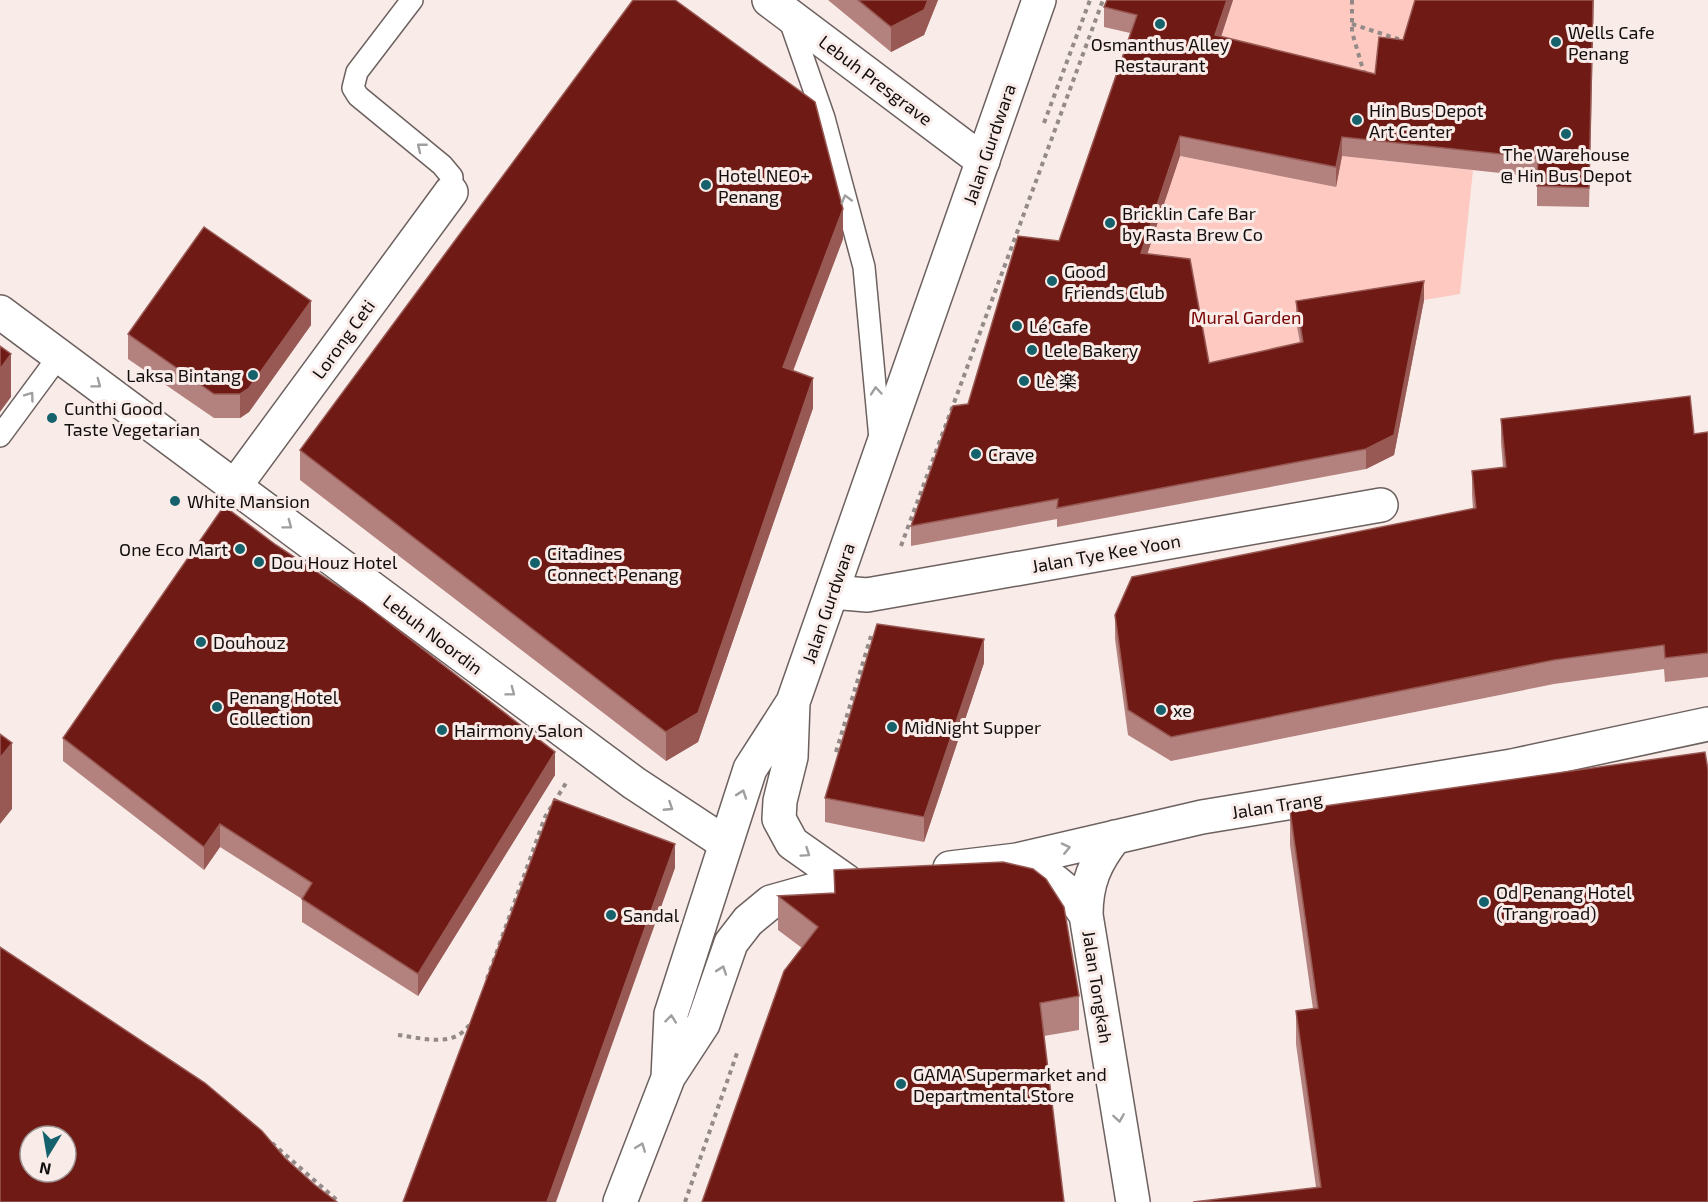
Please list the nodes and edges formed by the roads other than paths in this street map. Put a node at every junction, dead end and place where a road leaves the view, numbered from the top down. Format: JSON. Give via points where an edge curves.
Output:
{"nodes":[{"id":1,"x":412,"y":0,"type":"edge"},
{"id":2,"x":1039,"y":0,"type":"edge"},
{"id":3,"x":778,"y":7,"type":"edge"},
{"id":4,"x":983,"y":161,"type":"junction"},
{"id":5,"x":451,"y":192,"type":"joint"},
{"id":6,"x":0,"y":312,"type":"edge"},
{"id":7,"x":59,"y":356,"type":"junction"},
{"id":8,"x":0,"y":436,"type":"edge"},
{"id":9,"x":881,"y":449,"type":"junction"},
{"id":10,"x":235,"y":486,"type":"junction"},
{"id":11,"x":1381,"y":505,"type":"dead end"},
{"id":12,"x":832,"y":592,"type":"junction"},
{"id":13,"x":793,"y":702,"type":"junction"},
{"id":14,"x":1708,"y":724,"type":"edge"},
{"id":15,"x":1115,"y":837,"type":"junction"},
{"id":16,"x":725,"y":843,"type":"junction"},
{"id":17,"x":1017,"y":860,"type":"junction"},
{"id":18,"x":926,"y":871,"type":"edge"},
{"id":19,"x":880,"y":876,"type":"edge"},
{"id":20,"x":846,"y":880,"type":"junction"},
{"id":21,"x":1086,"y":915,"type":"junction"},
{"id":22,"x":668,"y":1078,"type":"junction"},
{"id":23,"x":620,"y":1202,"type":"edge"},
{"id":24,"x":1133,"y":1202,"type":"edge"}],
"edges":[{"from":5,"to":1,"type":"lane","one_way":true,"via":[[452,177],[442,165],[353,88],[357,72]]},
{"from":2,"to":4,"type":"street","name":"Jalan Gurdwara"},
{"from":3,"to":4,"type":"street","name":"Lebuh Presgrave"},
{"from":9,"to":3,"type":"lane","one_way":true,"via":[[864,267],[824,118]]},
{"from":4,"to":9,"type":"street","name":"Jalan Gurdwara"},
{"from":5,"to":10,"type":"street","name":"Lorong Ceti"},
{"from":6,"to":7,"type":"street","name":"Lebuh Noordin"},
{"from":8,"to":7,"type":"lane","one_way":true},
{"from":7,"to":10,"type":"street","name":"Lebuh Noordin","one_way":true},
{"from":9,"to":12,"type":"street","name":"Jalan Gurdwara"},
{"from":10,"to":16,"type":"street","name":"Lebuh Noordin","one_way":true,"via":[[634,783]]},
{"from":11,"to":12,"type":"street","name":"Jalan Tye Kee Yoon","via":[[867,595]]},
{"from":12,"to":13,"type":"street","name":"Jalan Gurdwara"},
{"from":16,"to":13,"type":"street","name":"Jalan Gurdwara","one_way":true,"via":[[750,769]]},
{"from":13,"to":20,"type":"street","one_way":true,"via":[[791,757],[779,819],[792,843]]},
{"from":14,"to":15,"type":"street","name":"Jalan Trang","via":[[1512,766],[1202,817]]},
{"from":17,"to":15,"type":"street","name":"Jalan Trang","one_way":true},
{"from":15,"to":21,"type":"street","name":"Jalan Tongkah","via":[[1093,870]]},
{"from":22,"to":16,"type":"street","name":"Jalan Gurdwara","one_way":true,"via":[[671,1014]]},
{"from":17,"to":18,"type":"street","name":"Jalan Trang"},
{"from":17,"to":21,"type":"street","name":"Jalan Tongkah","via":[[1059,883]]},
{"from":19,"to":20,"type":"street"},
{"from":22,"to":20,"type":"street","one_way":true,"via":[[703,1024],[731,943],[748,921],[771,902]]},
{"from":21,"to":24,"type":"street","name":"Jalan Tongkah","one_way":true},
{"from":23,"to":22,"type":"street","name":"Jalan Gurdwara","one_way":true}]}
